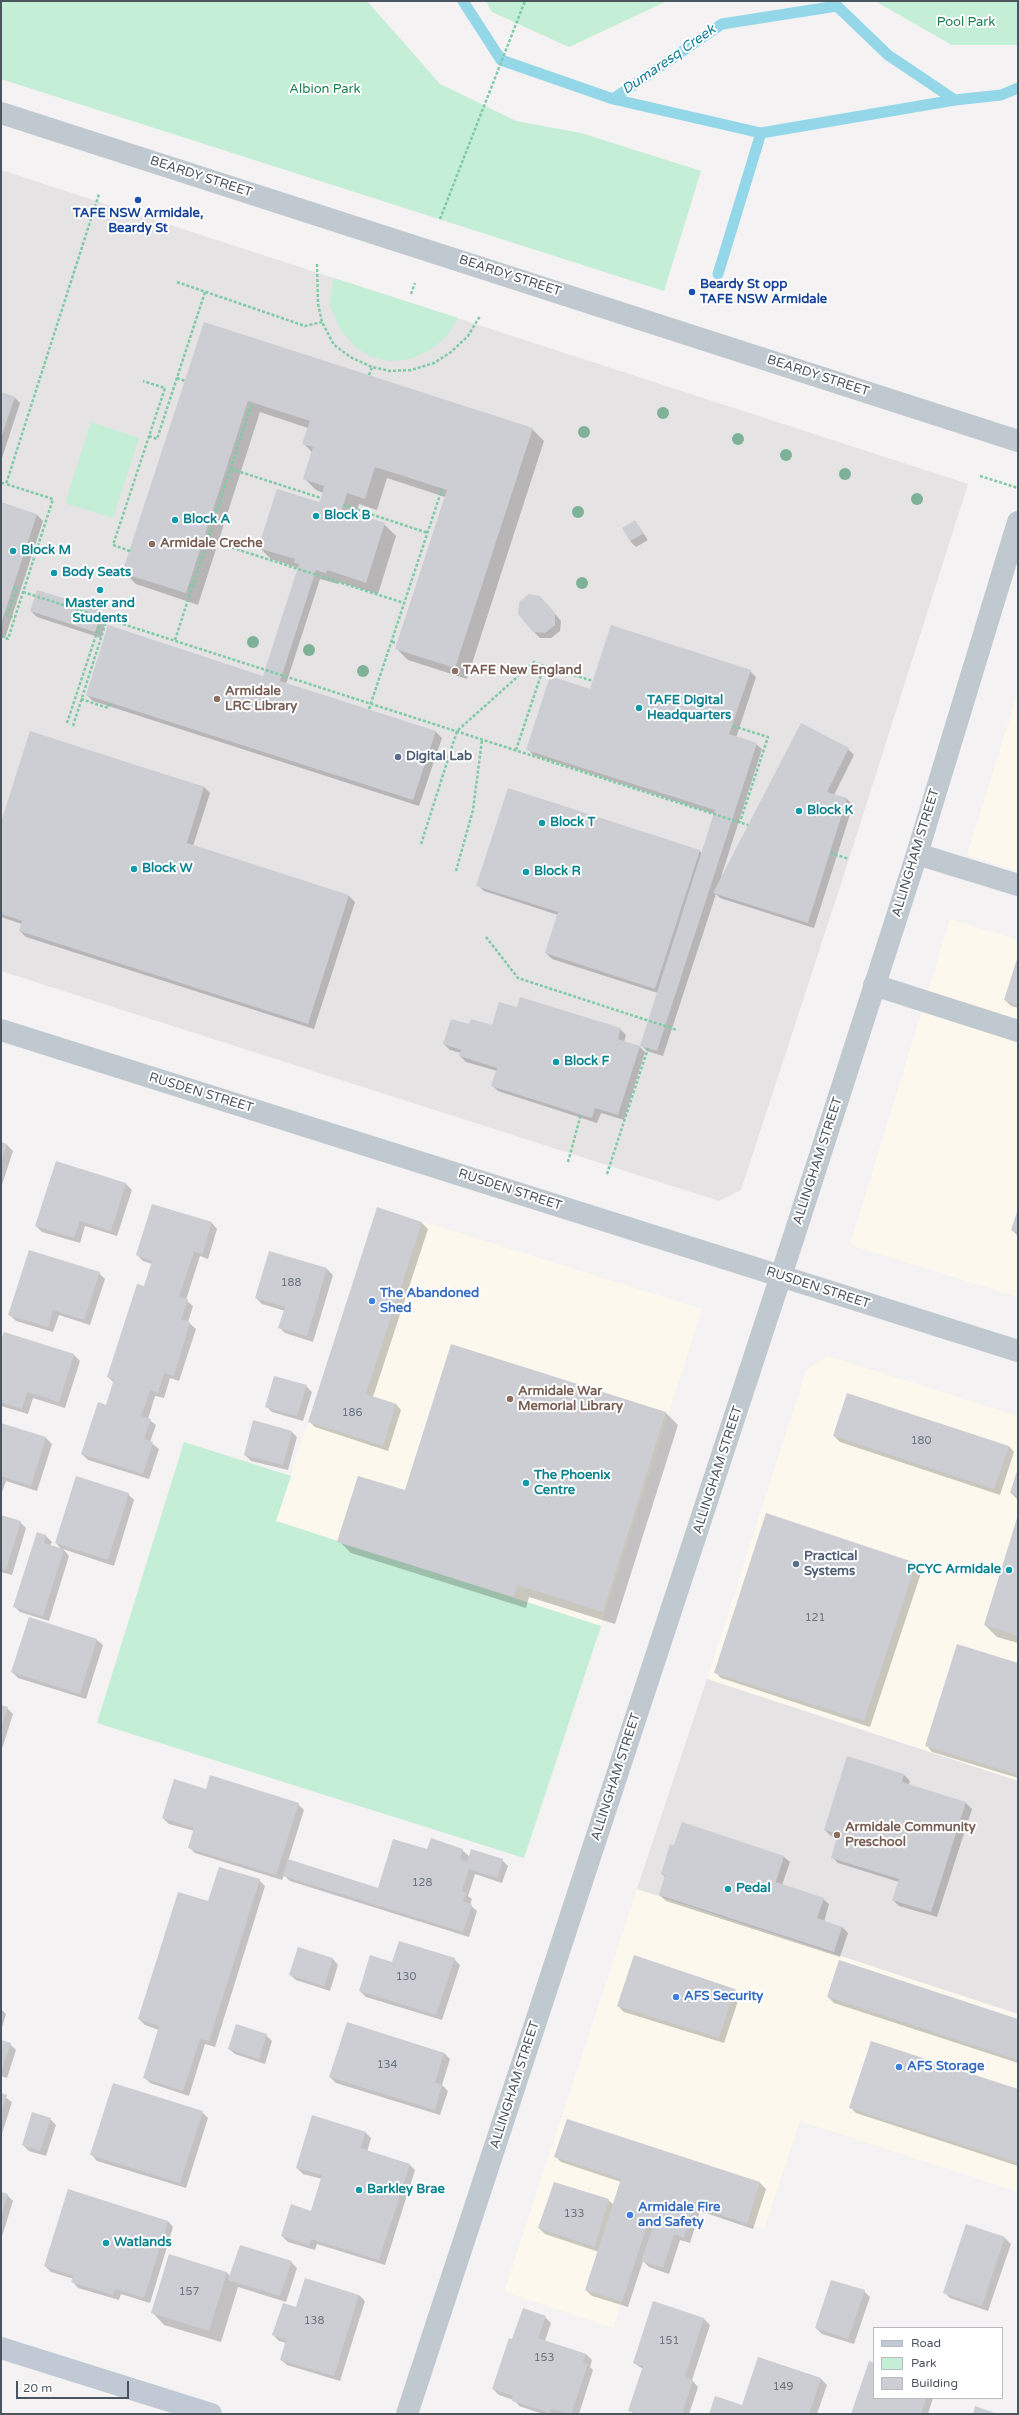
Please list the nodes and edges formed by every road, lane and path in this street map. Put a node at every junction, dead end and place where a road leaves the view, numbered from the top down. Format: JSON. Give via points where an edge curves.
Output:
{"nodes":[{"id":1,"x":525,"y":1,"type":"edge"},
{"id":2,"x":1,"y":113,"type":"edge"},
{"id":3,"x":99,"y":194,"type":"dead end"},
{"id":4,"x":440,"y":219,"type":"dead end"},
{"id":5,"x":317,"y":264,"type":"dead end"},
{"id":6,"x":177,"y":282,"type":"dead end"},
{"id":7,"x":415,"y":283,"type":"dead end"},
{"id":8,"x":205,"y":292,"type":"junction"},
{"id":9,"x":411,"y":294,"type":"dead end"},
{"id":10,"x":480,"y":316,"type":"dead end"},
{"id":11,"x":322,"y":322,"type":"junction"},
{"id":12,"x":372,"y":367,"type":"junction"},
{"id":13,"x":370,"y":375,"type":"dead end"},
{"id":14,"x":177,"y":378,"type":"junction"},
{"id":15,"x":186,"y":381,"type":"dead end"},
{"id":16,"x":143,"y":382,"type":"dead end"},
{"id":17,"x":252,"y":402,"type":"dead end"},
{"id":18,"x":149,"y":436,"type":"junction"},
{"id":19,"x":1018,"y":440,"type":"edge"},
{"id":20,"x":230,"y":469,"type":"junction"},
{"id":21,"x":980,"y":476,"type":"dead end"},
{"id":22,"x":1,"y":483,"type":"edge"},
{"id":23,"x":6,"y":484,"type":"junction"},
{"id":24,"x":1018,"y":488,"type":"edge"},
{"id":25,"x":442,"y":489,"type":"dead end"},
{"id":26,"x":321,"y":498,"type":"dead end"},
{"id":27,"x":343,"y":505,"type":"dead end"},
{"id":28,"x":1018,"y":522,"type":"edge"},
{"id":29,"x":428,"y":533,"type":"junction"},
{"id":30,"x":208,"y":540,"type":"junction"},
{"id":31,"x":130,"y":551,"type":"dead end"},
{"id":32,"x":189,"y":585,"type":"dead end"},
{"id":33,"x":192,"y":586,"type":"junction"},
{"id":34,"x":13,"y":588,"type":"dead end"},
{"id":35,"x":23,"y":592,"type":"junction"},
{"id":36,"x":404,"y":603,"type":"junction"},
{"id":37,"x":102,"y":617,"type":"junction"},
{"id":38,"x":15,"y":618,"type":"junction"},
{"id":39,"x":107,"y":619,"type":"junction"},
{"id":40,"x":1,"y":636,"type":"edge"},
{"id":41,"x":175,"y":640,"type":"junction"},
{"id":42,"x":392,"y":642,"type":"junction"},
{"id":43,"x":397,"y":643,"type":"dead end"},
{"id":44,"x":544,"y":666,"type":"junction"},
{"id":45,"x":593,"y":681,"type":"dead end"},
{"id":46,"x":81,"y":699,"type":"junction"},
{"id":47,"x":109,"y":702,"type":"dead end"},
{"id":48,"x":372,"y":704,"type":"junction"},
{"id":49,"x":370,"y":709,"type":"dead end"},
{"id":50,"x":67,"y":723,"type":"dead end"},
{"id":51,"x":72,"y":726,"type":"dead end"},
{"id":52,"x":733,"y":726,"type":"dead end"},
{"id":53,"x":458,"y":731,"type":"junction"},
{"id":54,"x":482,"y":740,"type":"junction"},
{"id":55,"x":516,"y":750,"type":"junction"},
{"id":56,"x":740,"y":822,"type":"junction"},
{"id":57,"x":748,"y":825,"type":"dead end"},
{"id":58,"x":421,"y":844,"type":"dead end"},
{"id":59,"x":830,"y":853,"type":"dead end"},
{"id":60,"x":917,"y":854,"type":"junction"},
{"id":61,"x":849,"y":859,"type":"dead end"},
{"id":62,"x":456,"y":871,"type":"dead end"},
{"id":63,"x":1018,"y":885,"type":"edge"},
{"id":64,"x":486,"y":937,"type":"dead end"},
{"id":65,"x":874,"y":985,"type":"junction"},
{"id":66,"x":1,"y":1030,"type":"edge"},
{"id":67,"x":677,"y":1030,"type":"dead end"},
{"id":68,"x":1018,"y":1031,"type":"edge"},
{"id":69,"x":648,"y":1048,"type":"dead end"},
{"id":70,"x":581,"y":1114,"type":"dead end"},
{"id":71,"x":568,"y":1162,"type":"dead end"},
{"id":72,"x":607,"y":1174,"type":"dead end"},
{"id":73,"x":780,"y":1276,"type":"junction"},
{"id":74,"x":1018,"y":1351,"type":"edge"},
{"id":75,"x":1,"y":2348,"type":"edge"},
{"id":76,"x":211,"y":2414,"type":"edge"},
{"id":77,"x":407,"y":2414,"type":"edge"}],
"edges":[{"from":1,"to":4,"type":"path"},
{"from":2,"to":19,"type":"street","name":"BEARDY STREET"},
{"from":3,"to":23,"type":"path"},
{"from":5,"to":11,"type":"path","via":[[316,284]]},
{"from":6,"to":8,"type":"path"},
{"from":7,"to":9,"type":"path"},
{"from":8,"to":11,"type":"path","via":[[305,326]]},
{"from":8,"to":14,"type":"path"},
{"from":10,"to":12,"type":"path","via":[[468,336],[452,352],[434,363],[411,370],[390,371]]},
{"from":11,"to":12,"type":"path","via":[[334,345],[352,358]]},
{"from":12,"to":13,"type":"path"},
{"from":14,"to":15,"type":"path"},
{"from":14,"to":18,"type":"path","via":[[157,438]]},
{"from":16,"to":18,"type":"path","via":[[165,388]]},
{"from":17,"to":20,"type":"path"},
{"from":18,"to":31,"type":"path","via":[[113,545]]},
{"from":20,"to":26,"type":"path"},
{"from":20,"to":30,"type":"path"},
{"from":21,"to":24,"type":"path"},
{"from":22,"to":23,"type":"path"},
{"from":23,"to":35,"type":"path","via":[[53,499]]},
{"from":25,"to":29,"type":"path"},
{"from":27,"to":29,"type":"path"},
{"from":28,"to":60,"type":"street","name":"ALLINGHAM STREET"},
{"from":29,"to":36,"type":"path"},
{"from":30,"to":33,"type":"path"},
{"from":30,"to":36,"type":"path"},
{"from":32,"to":33,"type":"path"},
{"from":33,"to":41,"type":"path"},
{"from":34,"to":38,"type":"path","via":[[17,589],[7,615]]},
{"from":35,"to":37,"type":"path"},
{"from":35,"to":38,"type":"path"},
{"from":36,"to":42,"type":"path"},
{"from":37,"to":39,"type":"path"},
{"from":37,"to":50,"type":"path"},
{"from":38,"to":40,"type":"path","via":[[8,639]]},
{"from":39,"to":41,"type":"path"},
{"from":39,"to":46,"type":"path"},
{"from":41,"to":48,"type":"path"},
{"from":42,"to":43,"type":"path"},
{"from":42,"to":48,"type":"path"},
{"from":44,"to":45,"type":"path"},
{"from":44,"to":53,"type":"path","via":[[534,662]]},
{"from":44,"to":55,"type":"path"},
{"from":46,"to":47,"type":"path","via":[[108,708]]},
{"from":46,"to":51,"type":"path"},
{"from":48,"to":49,"type":"path"},
{"from":48,"to":53,"type":"path"},
{"from":52,"to":56,"type":"path","via":[[768,737]]},
{"from":53,"to":54,"type":"path"},
{"from":53,"to":58,"type":"path"},
{"from":54,"to":55,"type":"path"},
{"from":54,"to":62,"type":"path","via":[[473,810]]},
{"from":55,"to":56,"type":"path"},
{"from":56,"to":57,"type":"path"},
{"from":59,"to":61,"type":"path"},
{"from":60,"to":63,"type":"street"},
{"from":60,"to":65,"type":"street","name":"ALLINGHAM STREET"},
{"from":64,"to":67,"type":"path","via":[[518,978]]},
{"from":65,"to":68,"type":"street"},
{"from":65,"to":73,"type":"street","name":"ALLINGHAM STREET"},
{"from":66,"to":73,"type":"street","name":"RUSDEN STREET"},
{"from":69,"to":72,"type":"path"},
{"from":70,"to":71,"type":"path"},
{"from":73,"to":74,"type":"street","name":"RUSDEN STREET"},
{"from":73,"to":77,"type":"street","name":"ALLINGHAM STREET"},
{"from":75,"to":76,"type":"street"}]}
